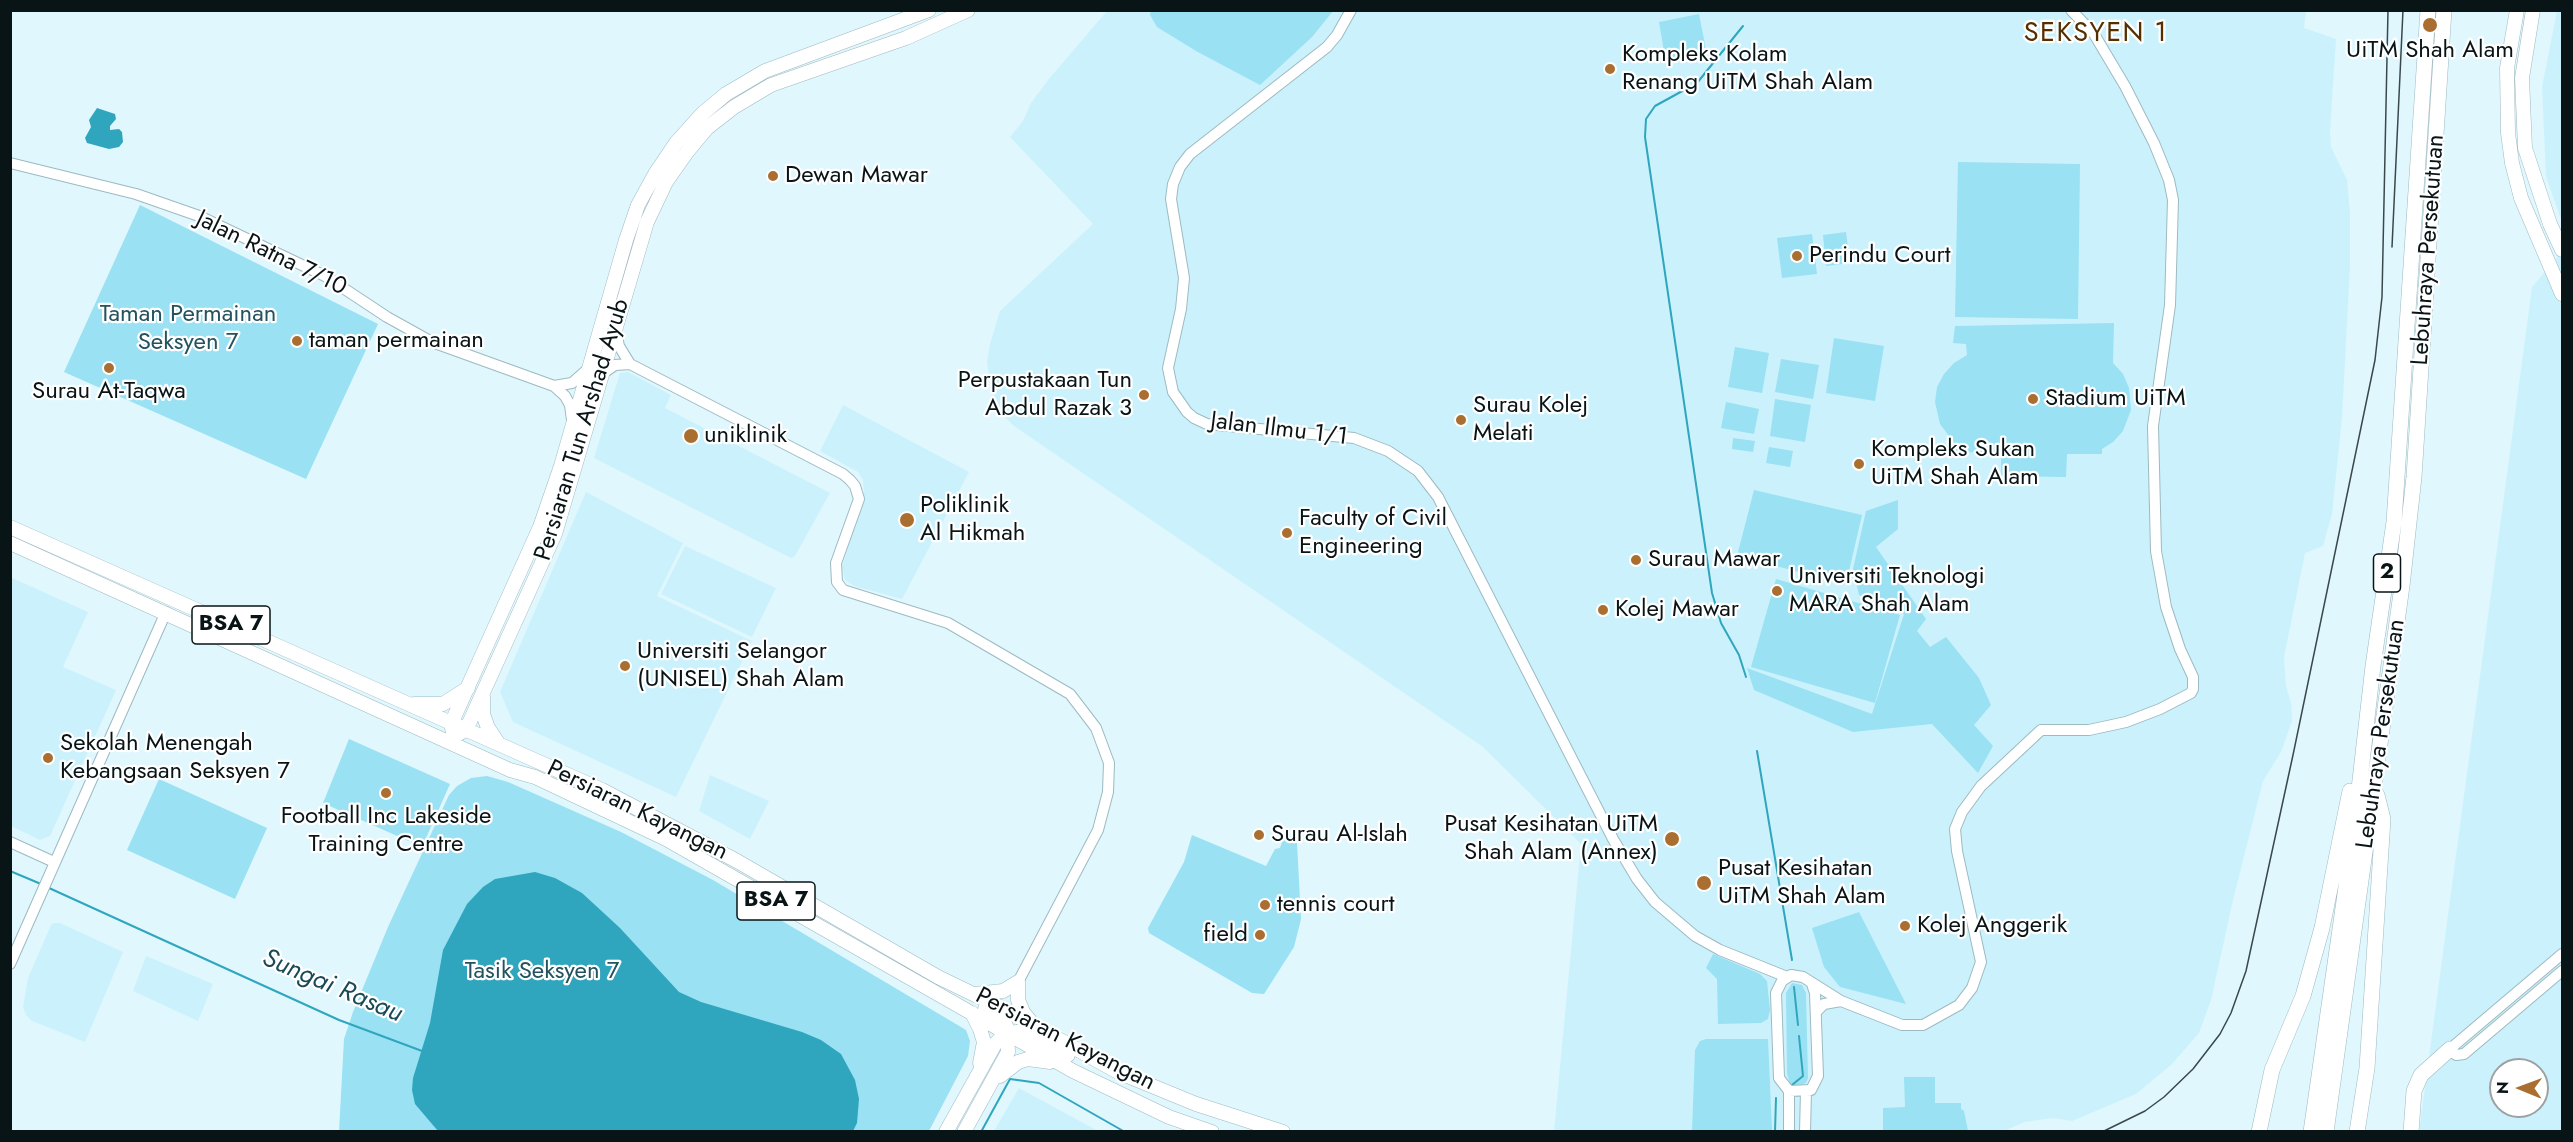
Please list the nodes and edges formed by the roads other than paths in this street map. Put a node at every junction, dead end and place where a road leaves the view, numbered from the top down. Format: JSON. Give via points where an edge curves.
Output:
{"nodes":[{"id":1,"x":902,"y":10,"type":"edge"},
{"id":2,"x":1351,"y":10,"type":"edge"},
{"id":3,"x":2071,"y":10,"type":"edge"},
{"id":4,"x":2428,"y":10,"type":"edge"},
{"id":5,"x":2444,"y":10,"type":"edge"},
{"id":6,"x":2517,"y":10,"type":"edge"},
{"id":7,"x":2534,"y":10,"type":"edge"},
{"id":8,"x":923,"y":12,"type":"edge"},
{"id":9,"x":963,"y":13,"type":"edge"},
{"id":10,"x":890,"y":25,"type":"junction"},
{"id":11,"x":10,"y":163,"type":"edge"},
{"id":12,"x":2562,"y":250,"type":"edge"},
{"id":13,"x":2562,"y":294,"type":"edge"},
{"id":14,"x":616,"y":325,"type":"junction"},
{"id":15,"x":630,"y":364,"type":"junction"},
{"id":16,"x":589,"y":368,"type":"junction"},
{"id":17,"x":602,"y":374,"type":"junction"},
{"id":18,"x":554,"y":386,"type":"junction"},
{"id":19,"x":572,"y":423,"type":"junction"},
{"id":20,"x":10,"y":527,"type":"edge"},
{"id":21,"x":10,"y":543,"type":"edge"},
{"id":22,"x":166,"y":612,"type":"junction"},
{"id":23,"x":2373,"y":666,"type":"junction"},
{"id":24,"x":468,"y":688,"type":"junction"},
{"id":25,"x":483,"y":692,"type":"junction"},
{"id":26,"x":403,"y":703,"type":"junction"},
{"id":27,"x":375,"y":707,"type":"junction"},
{"id":28,"x":457,"y":730,"type":"junction"},
{"id":29,"x":498,"y":744,"type":"junction"},
{"id":30,"x":535,"y":777,"type":"junction"},
{"id":31,"x":2375,"y":790,"type":"junction"},
{"id":32,"x":10,"y":842,"type":"edge"},
{"id":33,"x":54,"y":862,"type":"junction"},
{"id":34,"x":2562,"y":954,"type":"edge"},
{"id":35,"x":10,"y":964,"type":"edge"},
{"id":36,"x":1760,"y":966,"type":"junction"},
{"id":37,"x":2562,"y":971,"type":"edge"},
{"id":38,"x":938,"y":977,"type":"junction"},
{"id":39,"x":1787,"y":977,"type":"junction"},
{"id":40,"x":1018,"y":981,"type":"junction"},
{"id":41,"x":1812,"y":984,"type":"junction"},
{"id":42,"x":1776,"y":993,"type":"junction"},
{"id":43,"x":975,"y":994,"type":"junction"},
{"id":44,"x":1841,"y":1001,"type":"junction"},
{"id":45,"x":970,"y":1011,"type":"junction"},
{"id":46,"x":1816,"y":1012,"type":"junction"},
{"id":47,"x":1037,"y":1027,"type":"junction"},
{"id":48,"x":1008,"y":1035,"type":"junction"},
{"id":49,"x":2450,"y":1049,"type":"junction"},
{"id":50,"x":1061,"y":1064,"type":"junction"},
{"id":51,"x":2272,"y":1070,"type":"junction"},
{"id":52,"x":1118,"y":1072,"type":"junction"},
{"id":53,"x":1789,"y":1091,"type":"junction"},
{"id":54,"x":1806,"y":1092,"type":"junction"},
{"id":55,"x":986,"y":1094,"type":"junction"},
{"id":56,"x":961,"y":1106,"type":"junction"},
{"id":57,"x":2360,"y":1115,"type":"junction"},
{"id":58,"x":946,"y":1131,"type":"edge"},
{"id":59,"x":964,"y":1131,"type":"edge"},
{"id":60,"x":1212,"y":1131,"type":"edge"},
{"id":61,"x":1284,"y":1131,"type":"edge"},
{"id":62,"x":1789,"y":1131,"type":"edge"},
{"id":63,"x":1805,"y":1131,"type":"edge"},
{"id":64,"x":2248,"y":1131,"type":"edge"},
{"id":65,"x":2259,"y":1131,"type":"edge"},
{"id":66,"x":2311,"y":1131,"type":"edge"},
{"id":67,"x":2326,"y":1131,"type":"edge"},
{"id":68,"x":2357,"y":1131,"type":"edge"},
{"id":69,"x":2364,"y":1131,"type":"edge"},
{"id":70,"x":2411,"y":1131,"type":"edge"}],
"edges":[{"from":1,"to":10,"type":"main road"},
{"from":2,"to":36,"type":"street","name":"Jalan Ilmu 1/1","via":[[1327,46],[1190,154],[1180,167],[1171,199],[1184,278],[1168,368],[1173,392],[1186,412],[1207,424],[1354,438],[1388,451],[1418,471],[1438,496],[1637,879],[1655,902],[1695,936]]},
{"from":3,"to":44,"type":"street","name":"Jalan Ilmu 1/1","via":[[2094,34],[2125,86],[2154,143],[2173,200],[2170,305],[2153,426],[2156,551],[2166,607],[2193,677],[2193,689],[2160,709],[2126,722],[2089,729],[2041,730],[1981,786],[1955,829],[1981,962],[1972,988],[1959,1005],[1923,1025],[1912,1026],[1893,1023]]},
{"from":4,"to":23,"type":"highway","name":"Lebuhraya Persekutuan","number":"2","via":[[2394,522]]},
{"from":5,"to":31,"type":"highway","name":"Lebuhraya Persekutuan","number":"2","via":[[2414,477]]},
{"from":6,"to":13,"type":"main road","via":[[2507,68],[2506,109],[2512,163],[2521,198]]},
{"from":7,"to":12,"type":"main road","via":[[2522,78],[2524,148]]},
{"from":8,"to":9,"type":"street","via":[[932,20]]},
{"from":8,"to":10,"type":"main road","name":"Persiaran Tun Arshad Ayub"},
{"from":9,"to":14,"type":"main road","name":"Persiaran Tun Arshad Ayub","via":[[906,38],[771,85],[707,128],[666,182],[647,222]]},
{"from":10,"to":16,"type":"main road","name":"Persiaran Tun Arshad Ayub","via":[[765,71],[702,114],[654,174],[638,205]]},
{"from":11,"to":18,"type":"street","name":"Jalan Ratna 7/10","via":[[136,194],[199,216],[326,276],[432,342]]},
{"from":14,"to":15,"type":"street","via":[[619,346]]},
{"from":14,"to":17,"type":"main road","name":"Persiaran Tun Arshad Ayub"},
{"from":15,"to":17,"type":"street","via":[[615,365]]},
{"from":15,"to":40,"type":"street","via":[[843,474],[855,486],[859,499],[836,563],[839,587],[948,623],[1070,694],[1096,728],[1109,763],[1108,792],[1098,830]]},
{"from":16,"to":18,"type":"street","via":[[572,383]]},
{"from":16,"to":19,"type":"main road","name":"Persiaran Tun Arshad Ayub"},
{"from":17,"to":25,"type":"main road","name":"Persiaran Tun Arshad Ayub","via":[[555,534]]},
{"from":18,"to":19,"type":"street","via":[[570,405]]},
{"from":19,"to":24,"type":"main road","name":"Persiaran Tun Arshad Ayub","via":[[540,527]]},
{"from":20,"to":26,"type":"main road","name":"Persiaran Kayangan","number":"BSA 7"},
{"from":21,"to":22,"type":"main road","name":"Persiaran Kayangan","number":"BSA 7"},
{"from":22,"to":27,"type":"main road","name":"Persiaran Kayangan","number":"BSA 7"},
{"from":22,"to":33,"type":"street"},
{"from":23,"to":51,"type":"highway","via":[[2322,928],[2303,996]]},
{"from":23,"to":66,"type":"highway","name":"Lebuhraya Persekutuan","number":"2","via":[[2355,824]]},
{"from":24,"to":26,"type":"main road","via":[[443,704]]},
{"from":24,"to":28,"type":"main road","name":"Persiaran Tun Arshad Ayub"},
{"from":25,"to":28,"type":"main road","name":"Persiaran Tun Arshad Ayub"},
{"from":25,"to":29,"type":"main road","via":[[483,714]]},
{"from":26,"to":28,"type":"main road","name":"Persiaran Kayangan","number":"BSA 7"},
{"from":27,"to":28,"type":"main road"},
{"from":27,"to":30,"type":"main road","name":"Persiaran Kayangan","number":"BSA 7","via":[[510,770]]},
{"from":28,"to":29,"type":"main road","name":"Persiaran Kayangan","number":"BSA 7"},
{"from":28,"to":30,"type":"main road"},
{"from":29,"to":38,"type":"main road","name":"Persiaran Kayangan","number":"BSA 7","via":[[660,819]]},
{"from":30,"to":45,"type":"main road","name":"Persiaran Kayangan","number":"BSA 7","via":[[666,839]]},
{"from":31,"to":57,"type":"highway","via":[[2383,819],[2367,1068]]},
{"from":31,"to":67,"type":"highway","name":"Lebuhraya Persekutuan","number":"2"},
{"from":32,"to":33,"type":"street"},
{"from":33,"to":35,"type":"street"},
{"from":34,"to":49,"type":"street"},
{"from":36,"to":39,"type":"street","name":"Jalan Ilmu 1/1"},
{"from":36,"to":42,"type":"street"},
{"from":37,"to":49,"type":"street","via":[[2464,1054],[2457,1055]]},
{"from":38,"to":43,"type":"main road","name":"Persiaran Kayangan","number":"BSA 7"},
{"from":38,"to":48,"type":"main road","via":[[1002,1019]]},
{"from":39,"to":41,"type":"street","name":"Jalan Ilmu 1/1","via":[[1803,977]]},
{"from":39,"to":42,"type":"street"},
{"from":40,"to":43,"type":"main road","via":[[1003,991]]},
{"from":40,"to":47,"type":"main road","via":[[1018,1000]]},
{"from":41,"to":44,"type":"street","name":"Jalan Ilmu 1/1"},
{"from":41,"to":46,"type":"street"},
{"from":42,"to":53,"type":"street","via":[[1779,1078]]},
{"from":43,"to":47,"type":"main road","name":"Persiaran Kayangan","number":"BSA 7"},
{"from":44,"to":46,"type":"street","via":[[1824,1004]]},
{"from":45,"to":48,"type":"main road","name":"Persiaran Kayangan","number":"BSA 7"},
{"from":45,"to":56,"type":"main road","via":[[984,1042],[983,1056]]},
{"from":46,"to":54,"type":"street","via":[[1818,1076]]},
{"from":47,"to":52,"type":"main road","name":"Persiaran Kayangan","number":"BSA 7"},
{"from":48,"to":50,"type":"main road","name":"Persiaran Kayangan","number":"BSA 7"},
{"from":48,"to":52,"type":"main road","via":[[1023,1032],[1076,1059]]},
{"from":48,"to":55,"type":"main road","via":[[1008,1052]]},
{"from":48,"to":56,"type":"main road","via":[[995,1044]]},
{"from":49,"to":70,"type":"highway","via":[[2421,1075],[2414,1091]]},
{"from":50,"to":55,"type":"main road","via":[[1018,1062],[1002,1073]]},
{"from":50,"to":60,"type":"main road","name":"Persiaran Kayangan","number":"BSA 7","via":[[1169,1117]]},
{"from":51,"to":64,"type":"highway"},
{"from":51,"to":65,"type":"highway"},
{"from":52,"to":61,"type":"main road","name":"Persiaran Kayangan","number":"BSA 7","via":[[1196,1104]]},
{"from":53,"to":54,"type":"street"},
{"from":53,"to":62,"type":"street"},
{"from":54,"to":63,"type":"street"},
{"from":55,"to":59,"type":"main road"},
{"from":56,"to":58,"type":"main road"},
{"from":57,"to":68,"type":"highway"},
{"from":57,"to":69,"type":"highway"}]}
